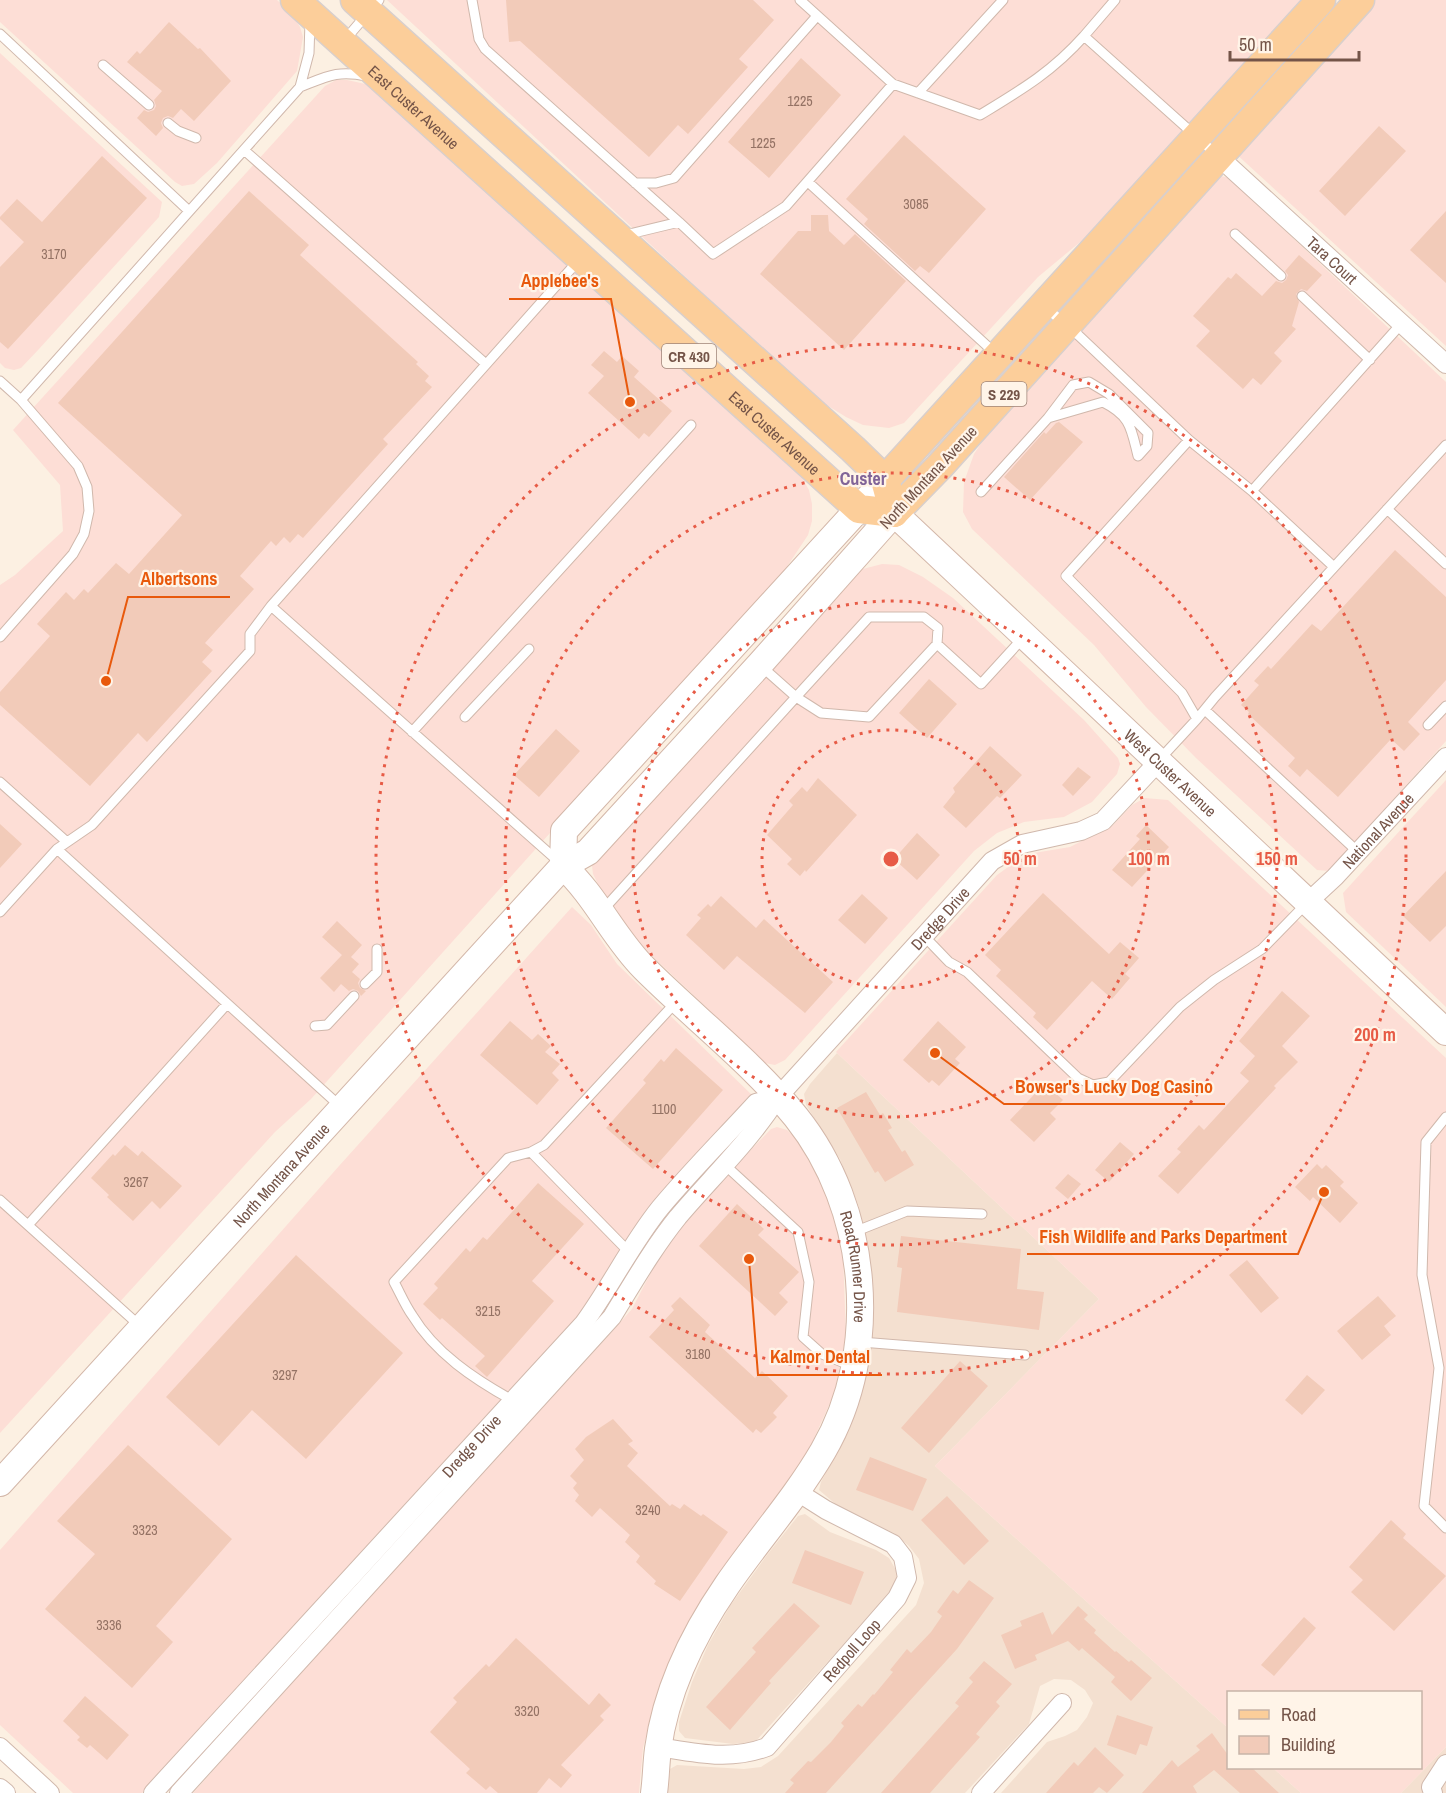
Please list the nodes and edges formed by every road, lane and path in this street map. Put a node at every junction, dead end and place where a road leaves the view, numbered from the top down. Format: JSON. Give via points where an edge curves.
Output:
{"nodes":[{"id":1,"x":472,"y":0,"type":"edge"},
{"id":2,"x":800,"y":0,"type":"edge"},
{"id":3,"x":1003,"y":0,"type":"edge"},
{"id":4,"x":1115,"y":0,"type":"edge"},
{"id":5,"x":1321,"y":0,"type":"edge"},
{"id":6,"x":1360,"y":0,"type":"edge"},
{"id":7,"x":368,"y":4,"type":"edge"},
{"id":8,"x":303,"y":7,"type":"edge"},
{"id":9,"x":818,"y":16,"type":"junction"},
{"id":10,"x":0,"y":34,"type":"edge"},
{"id":11,"x":1084,"y":36,"type":"junction"},
{"id":12,"x":342,"y":42,"type":"junction"},
{"id":13,"x":103,"y":65,"type":"dead end"},
{"id":14,"x":383,"y":79,"type":"junction"},
{"id":15,"x":893,"y":84,"type":"junction"},
{"id":16,"x":300,"y":87,"type":"junction"},
{"id":17,"x":918,"y":93,"type":"junction"},
{"id":18,"x":149,"y":105,"type":"dead end"},
{"id":19,"x":168,"y":123,"type":"dead end"},
{"id":20,"x":1196,"y":136,"type":"junction"},
{"id":21,"x":196,"y":138,"type":"dead end"},
{"id":22,"x":244,"y":150,"type":"junction"},
{"id":23,"x":1219,"y":157,"type":"junction"},
{"id":24,"x":808,"y":182,"type":"junction"},
{"id":25,"x":635,"y":183,"type":"junction"},
{"id":26,"x":189,"y":211,"type":"junction"},
{"id":27,"x":679,"y":222,"type":"junction"},
{"id":28,"x":1235,"y":234,"type":"dead end"},
{"id":29,"x":617,"y":237,"type":"junction"},
{"id":30,"x":581,"y":258,"type":"junction"},
{"id":31,"x":1281,"y":276,"type":"dead end"},
{"id":32,"x":1302,"y":297,"type":"dead end"},
{"id":33,"x":1044,"y":306,"type":"junction"},
{"id":34,"x":1402,"y":323,"type":"junction"},
{"id":35,"x":1066,"y":325,"type":"junction"},
{"id":36,"x":998,"y":356,"type":"junction"},
{"id":37,"x":1370,"y":360,"type":"junction"},
{"id":38,"x":486,"y":364,"type":"junction"},
{"id":39,"x":1446,"y":364,"type":"edge"},
{"id":40,"x":0,"y":381,"type":"edge"},
{"id":41,"x":21,"y":400,"type":"junction"},
{"id":42,"x":1048,"y":418,"type":"junction"},
{"id":43,"x":691,"y":425,"type":"dead end"},
{"id":44,"x":1190,"y":440,"type":"junction"},
{"id":45,"x":1446,"y":445,"type":"edge"},
{"id":46,"x":885,"y":480,"type":"junction"},
{"id":47,"x":1252,"y":491,"type":"junction"},
{"id":48,"x":981,"y":492,"type":"dead end"},
{"id":49,"x":859,"y":509,"type":"junction"},
{"id":50,"x":1387,"y":509,"type":"junction"},
{"id":51,"x":894,"y":513,"type":"junction"},
{"id":52,"x":1446,"y":564,"type":"edge"},
{"id":53,"x":1334,"y":567,"type":"junction"},
{"id":54,"x":271,"y":606,"type":"junction"},
{"id":55,"x":1025,"y":636,"type":"junction"},
{"id":56,"x":0,"y":637,"type":"edge"},
{"id":57,"x":937,"y":644,"type":"junction"},
{"id":58,"x":529,"y":649,"type":"dead end"},
{"id":59,"x":760,"y":664,"type":"junction"},
{"id":60,"x":796,"y":697,"type":"junction"},
{"id":61,"x":1446,"y":706,"type":"edge"},
{"id":62,"x":1205,"y":710,"type":"junction"},
{"id":63,"x":465,"y":717,"type":"dead end"},
{"id":64,"x":1197,"y":719,"type":"junction"},
{"id":65,"x":1428,"y":725,"type":"dead end"},
{"id":66,"x":412,"y":732,"type":"junction"},
{"id":67,"x":1446,"y":757,"type":"edge"},
{"id":68,"x":1159,"y":761,"type":"junction"},
{"id":69,"x":0,"y":782,"type":"edge"},
{"id":70,"x":67,"y":842,"type":"junction"},
{"id":71,"x":57,"y":849,"type":"junction"},
{"id":72,"x":1358,"y":852,"type":"junction"},
{"id":73,"x":563,"y":866,"type":"junction"},
{"id":74,"x":1308,"y":902,"type":"junction"},
{"id":75,"x":602,"y":911,"type":"junction"},
{"id":76,"x":0,"y":912,"type":"edge"},
{"id":77,"x":924,"y":936,"type":"junction"},
{"id":78,"x":378,"y":949,"type":"dead end"},
{"id":79,"x":365,"y":984,"type":"dead end"},
{"id":80,"x":354,"y":996,"type":"dead end"},
{"id":81,"x":678,"y":999,"type":"junction"},
{"id":82,"x":227,"y":1004,"type":"junction"},
{"id":83,"x":315,"y":1026,"type":"dead end"},
{"id":84,"x":1446,"y":1032,"type":"edge"},
{"id":85,"x":778,"y":1097,"type":"junction"},
{"id":86,"x":341,"y":1107,"type":"junction"},
{"id":87,"x":1446,"y":1117,"type":"edge"},
{"id":88,"x":531,"y":1152,"type":"junction"},
{"id":89,"x":725,"y":1165,"type":"junction"},
{"id":90,"x":0,"y":1200,"type":"edge"},
{"id":91,"x":982,"y":1214,"type":"dead end"},
{"id":92,"x":28,"y":1225,"type":"junction"},
{"id":93,"x":852,"y":1233,"type":"junction"},
{"id":94,"x":628,"y":1251,"type":"junction"},
{"id":95,"x":141,"y":1328,"type":"junction"},
{"id":96,"x":856,"y":1354,"type":"junction"},
{"id":97,"x":1025,"y":1355,"type":"dead end"},
{"id":98,"x":1443,"y":1369,"type":"edge"},
{"id":99,"x":512,"y":1400,"type":"junction"},
{"id":100,"x":0,"y":1483,"type":"edge"},
{"id":101,"x":796,"y":1491,"type":"junction"},
{"id":102,"x":1446,"y":1528,"type":"edge"},
{"id":103,"x":1062,"y":1702,"type":"dead end"},
{"id":104,"x":0,"y":1747,"type":"edge"},
{"id":105,"x":658,"y":1747,"type":"junction"},
{"id":106,"x":1446,"y":1764,"type":"edge"},
{"id":107,"x":0,"y":1788,"type":"edge"},
{"id":108,"x":6,"y":1793,"type":"edge"},
{"id":109,"x":50,"y":1793,"type":"edge"},
{"id":110,"x":153,"y":1793,"type":"edge"},
{"id":111,"x":179,"y":1793,"type":"edge"},
{"id":112,"x":654,"y":1793,"type":"edge"},
{"id":113,"x":981,"y":1793,"type":"edge"},
{"id":114,"x":1433,"y":1793,"type":"edge"}],
"edges":[{"from":1,"to":25,"type":"lane","via":[[479,39],[485,49]]},
{"from":2,"to":9,"type":"lane"},
{"from":3,"to":17,"type":"lane"},
{"from":4,"to":11,"type":"lane"},
{"from":5,"to":20,"type":"main road","name":"North Montana Avenue","number":"S 229"},
{"from":6,"to":23,"type":"main road","name":"North Montana Avenue","number":"S 229"},
{"from":7,"to":12,"type":"lane"},
{"from":7,"to":29,"type":"main road","number":"CR 430"},
{"from":8,"to":12,"type":"main road","name":"East Custer Avenue","number":"CR 430"},
{"from":8,"to":16,"type":"lane","via":[[309,52]]},
{"from":9,"to":15,"type":"lane"},
{"from":9,"to":25,"type":"lane","via":[[674,178]]},
{"from":10,"to":26,"type":"lane"},
{"from":11,"to":17,"type":"lane","via":[[1064,59],[1033,83],[980,115]]},
{"from":11,"to":20,"type":"lane"},
{"from":12,"to":14,"type":"main road","name":"East Custer Avenue","number":"CR 430"},
{"from":13,"to":18,"type":"lane"},
{"from":14,"to":16,"type":"lane","via":[[335,73]]},
{"from":14,"to":30,"type":"main road","name":"East Custer Avenue","number":"CR 430"},
{"from":15,"to":17,"type":"lane"},
{"from":15,"to":24,"type":"lane"},
{"from":16,"to":22,"type":"lane"},
{"from":19,"to":21,"type":"lane"},
{"from":20,"to":23,"type":"lane"},
{"from":20,"to":33,"type":"main road","name":"North Montana Avenue","number":"S 229"},
{"from":22,"to":26,"type":"lane"},
{"from":22,"to":38,"type":"lane"},
{"from":23,"to":34,"type":"street","name":"Tara Court"},
{"from":23,"to":35,"type":"main road","name":"North Montana Avenue","number":"S 229"},
{"from":24,"to":27,"type":"lane","via":[[786,206],[713,254]]},
{"from":24,"to":36,"type":"lane"},
{"from":25,"to":27,"type":"lane"},
{"from":26,"to":41,"type":"lane"},
{"from":27,"to":29,"type":"lane"},
{"from":28,"to":31,"type":"lane"},
{"from":29,"to":46,"type":"main road","number":"CR 430"},
{"from":30,"to":38,"type":"lane"},
{"from":30,"to":49,"type":"main road","name":"East Custer Avenue","number":"CR 430"},
{"from":32,"to":37,"type":"lane"},
{"from":33,"to":35,"type":"lane"},
{"from":33,"to":36,"type":"main road","name":"North Montana Avenue","number":"S 229"},
{"from":34,"to":37,"type":"lane"},
{"from":34,"to":39,"type":"street","name":"Tara Court"},
{"from":35,"to":44,"type":"lane"},
{"from":35,"to":51,"type":"main road","name":"North Montana Avenue","number":"S 229"},
{"from":36,"to":46,"type":"main road","name":"North Montana Avenue","number":"S 229"},
{"from":37,"to":47,"type":"lane"},
{"from":38,"to":54,"type":"lane"},
{"from":40,"to":41,"type":"lane"},
{"from":41,"to":56,"type":"lane","via":[[78,466],[87,488],[89,511],[84,534],[73,554]]},
{"from":42,"to":42,"type":"lane","via":[[1102,402],[1129,423],[1138,456],[1147,446],[1148,433],[1109,394],[1089,382],[1073,386]]},
{"from":42,"to":48,"type":"lane"},
{"from":43,"to":66,"type":"lane"},
{"from":44,"to":47,"type":"lane"},
{"from":44,"to":64,"type":"lane","via":[[1066,576],[1182,693]]},
{"from":45,"to":50,"type":"lane"},
{"from":46,"to":49,"type":"main road","name":"North Montana Avenue","number":"S 229"},
{"from":46,"to":51,"type":"main road","number":"CR 430"},
{"from":47,"to":53,"type":"lane"},
{"from":49,"to":51,"type":"main road"},
{"from":49,"to":73,"type":"main road","name":"North Montana Avenue","number":"S 229","via":[[564,831]]},
{"from":50,"to":52,"type":"lane"},
{"from":50,"to":53,"type":"lane"},
{"from":51,"to":55,"type":"main road","name":"West Custer Avenue"},
{"from":51,"to":59,"type":"main road","name":"North Montana Avenue","number":"S 229"},
{"from":53,"to":62,"type":"lane"},
{"from":54,"to":66,"type":"lane"},
{"from":54,"to":70,"type":"lane","via":[[249,634],[250,651],[92,825]]},
{"from":55,"to":57,"type":"lane","via":[[981,684]]},
{"from":55,"to":68,"type":"main road","name":"West Custer Avenue"},
{"from":57,"to":60,"type":"lane","via":[[869,717],[821,713]]},
{"from":57,"to":60,"type":"lane","via":[[938,628],[924,617],[869,617]]},
{"from":58,"to":63,"type":"lane"},
{"from":59,"to":60,"type":"lane"},
{"from":59,"to":73,"type":"main road","name":"North Montana Avenue","number":"S 229","via":[[588,852]]},
{"from":60,"to":75,"type":"lane"},
{"from":61,"to":65,"type":"lane"},
{"from":62,"to":64,"type":"lane"},
{"from":62,"to":72,"type":"lane"},
{"from":64,"to":68,"type":"lane"},
{"from":66,"to":73,"type":"lane"},
{"from":67,"to":72,"type":"street","name":"National Avenue"},
{"from":68,"to":74,"type":"main road","name":"West Custer Avenue"},
{"from":68,"to":77,"type":"street","name":"Dredge Drive","via":[[1103,821],[1081,831],[1022,844],[992,861]]},
{"from":69,"to":70,"type":"lane"},
{"from":70,"to":71,"type":"lane"},
{"from":71,"to":76,"type":"lane"},
{"from":71,"to":82,"type":"lane"},
{"from":72,"to":74,"type":"street","name":"National Avenue"},
{"from":73,"to":75,"type":"main road","name":"Road Runner Drive","via":[[582,883]]},
{"from":73,"to":86,"type":"main road","name":"North Montana Avenue","number":"S 229"},
{"from":74,"to":77,"type":"lane","via":[[1262,949],[1180,1007],[1109,1082],[1094,1085],[1078,1078]]},
{"from":74,"to":84,"type":"main road","name":"West Custer Avenue"},
{"from":75,"to":81,"type":"main road","name":"Road Runner Drive","via":[[631,954]]},
{"from":77,"to":85,"type":"street","name":"Dredge Drive"},
{"from":78,"to":79,"type":"lane","via":[[377,972]]},
{"from":80,"to":83,"type":"lane","via":[[327,1025]]},
{"from":81,"to":85,"type":"main road","name":"Road Runner Drive"},
{"from":81,"to":88,"type":"lane","via":[[544,1145]]},
{"from":82,"to":86,"type":"lane"},
{"from":82,"to":92,"type":"lane"},
{"from":85,"to":89,"type":"street","name":"Dredge Drive","via":[[762,1123]]},
{"from":85,"to":93,"type":"main road","name":"Road Runner Drive","via":[[824,1160]]},
{"from":85,"to":94,"type":"street","name":"Dredge Drive","via":[[756,1103],[660,1208]]},
{"from":86,"to":95,"type":"main road","name":"North Montana Avenue","number":"S 229"},
{"from":87,"to":98,"type":"lane","via":[[1426,1142],[1422,1263]]},
{"from":88,"to":94,"type":"lane"},
{"from":88,"to":99,"type":"lane","via":[[508,1158],[394,1282],[412,1317],[439,1349],[479,1382]]},
{"from":89,"to":96,"type":"lane","via":[[798,1232],[809,1282],[803,1337],[822,1354]]},
{"from":89,"to":111,"type":"street","name":"Dredge Drive","via":[[677,1219],[612,1317]]},
{"from":90,"to":92,"type":"lane"},
{"from":91,"to":93,"type":"lane","via":[[907,1211]]},
{"from":92,"to":95,"type":"lane"},
{"from":93,"to":96,"type":"main road","name":"Road Runner Drive","via":[[860,1306]]},
{"from":94,"to":99,"type":"street","name":"Dredge Drive","via":[[584,1323]]},
{"from":95,"to":100,"type":"main road","name":"North Montana Avenue","number":"S 229"},
{"from":96,"to":97,"type":"lane"},
{"from":96,"to":101,"type":"main road","name":"Road Runner Drive","via":[[833,1433]]},
{"from":98,"to":102,"type":"lane","via":[[1424,1506]]},
{"from":99,"to":110,"type":"street","name":"Dredge Drive"},
{"from":101,"to":105,"type":"main road","name":"Road Runner Drive","via":[[703,1623],[679,1675]]},
{"from":101,"to":105,"type":"street","name":"Redpoll Loop","via":[[893,1544],[903,1557],[907,1578],[897,1598],[767,1747],[749,1754],[724,1756]]},
{"from":103,"to":113,"type":"street"},
{"from":104,"to":109,"type":"street"},
{"from":105,"to":112,"type":"main road","name":"Road Runner Drive"},
{"from":106,"to":114,"type":"street","via":[[1431,1787]]},
{"from":107,"to":108,"type":"street"}]}
